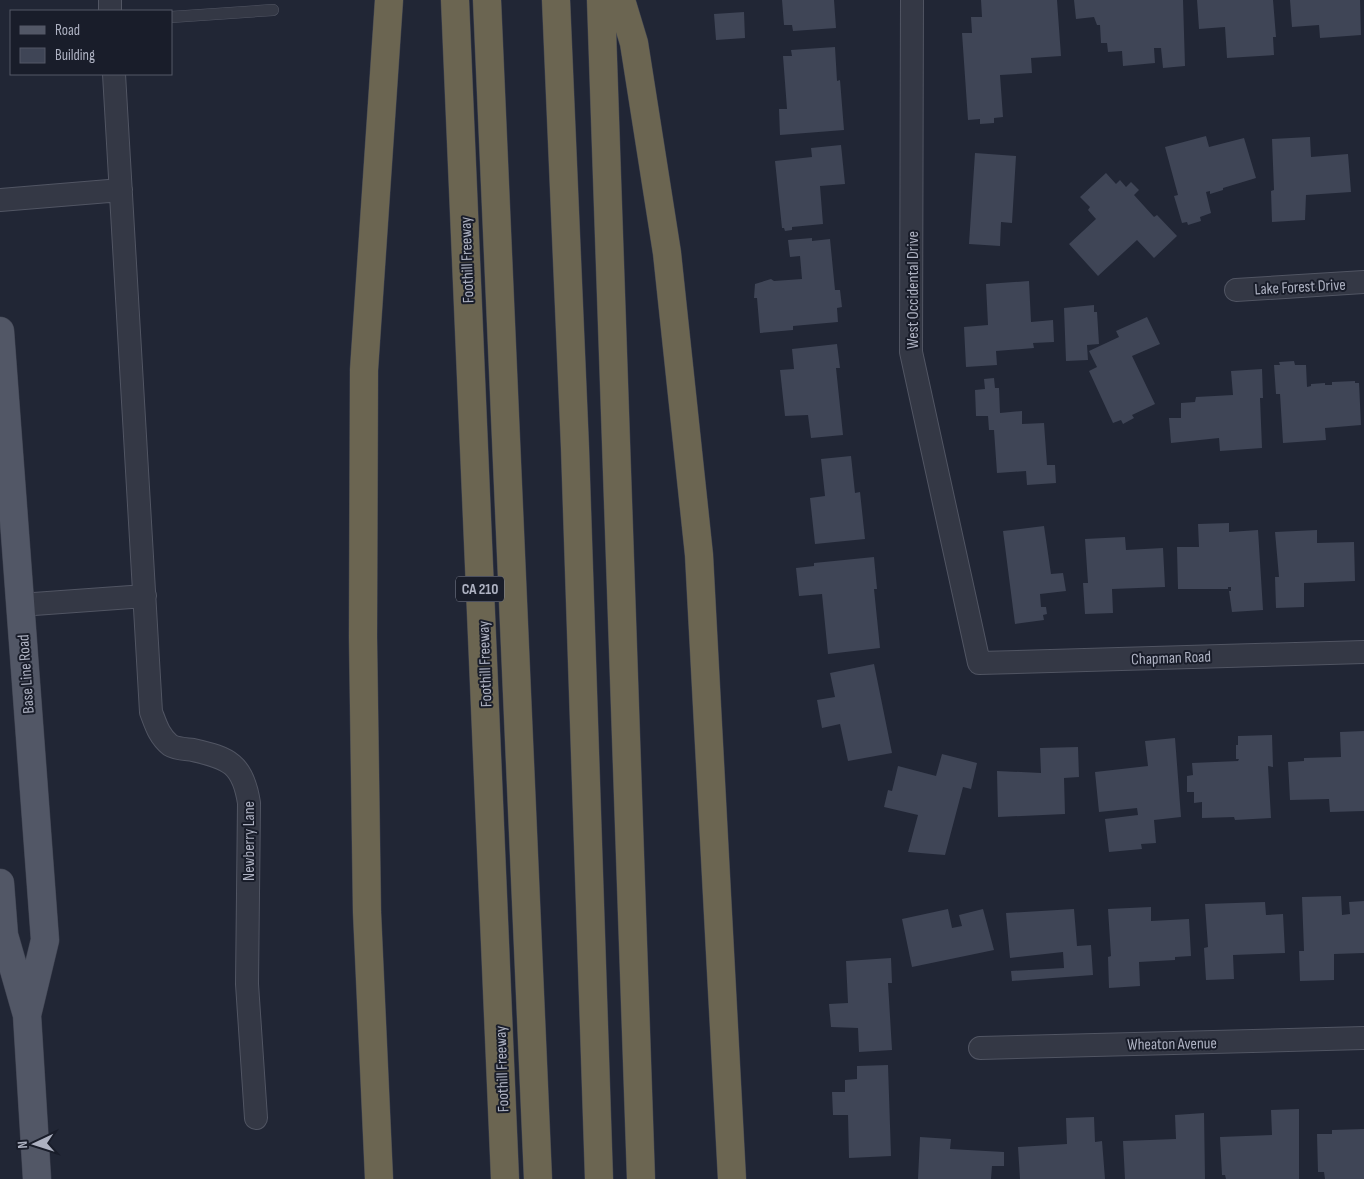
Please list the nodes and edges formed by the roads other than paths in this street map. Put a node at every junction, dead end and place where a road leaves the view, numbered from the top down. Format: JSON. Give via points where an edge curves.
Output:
{"nodes":[{"id":1,"x":389,"y":0,"type":"edge"},
{"id":2,"x":455,"y":0,"type":"edge"},
{"id":3,"x":488,"y":0,"type":"edge"},
{"id":4,"x":556,"y":0,"type":"edge"},
{"id":5,"x":601,"y":0,"type":"edge"},
{"id":6,"x":621,"y":0,"type":"edge"},
{"id":7,"x":912,"y":0,"type":"edge"},
{"id":8,"x":273,"y":10,"type":"dead end"},
{"id":9,"x":172,"y":17,"type":"edge"},
{"id":10,"x":114,"y":75,"type":"edge"},
{"id":11,"x":121,"y":190,"type":"junction"},
{"id":12,"x":0,"y":200,"type":"edge"},
{"id":13,"x":1364,"y":282,"type":"edge"},
{"id":14,"x":1236,"y":290,"type":"dead end"},
{"id":15,"x":0,"y":331,"type":"edge"},
{"id":16,"x":145,"y":596,"type":"junction"},
{"id":17,"x":20,"y":605,"type":"junction"},
{"id":18,"x":1364,"y":652,"type":"edge"},
{"id":19,"x":979,"y":663,"type":"joint"},
{"id":20,"x":0,"y":882,"type":"edge"},
{"id":21,"x":2,"y":935,"type":"edge"},
{"id":22,"x":27,"y":1015,"type":"junction"},
{"id":23,"x":1364,"y":1038,"type":"edge"},
{"id":24,"x":980,"y":1048,"type":"dead end"},
{"id":25,"x":256,"y":1118,"type":"dead end"},
{"id":26,"x":37,"y":1179,"type":"edge"},
{"id":27,"x":379,"y":1179,"type":"edge"},
{"id":28,"x":505,"y":1179,"type":"edge"},
{"id":29,"x":538,"y":1179,"type":"edge"},
{"id":30,"x":599,"y":1179,"type":"edge"},
{"id":31,"x":641,"y":1179,"type":"edge"},
{"id":32,"x":732,"y":1179,"type":"edge"}],
"edges":[{"from":1,"to":27,"type":"highway","via":[[364,370],[367,912]]},
{"from":2,"to":28,"type":"highway","name":"Foothill Freeway","number":"CA 210"},
{"from":3,"to":29,"type":"highway"},
{"from":4,"to":30,"type":"highway","via":[[575,448]]},
{"from":5,"to":31,"type":"highway"},
{"from":6,"to":32,"type":"highway","via":[[634,42],[667,253],[699,555]]},
{"from":7,"to":19,"type":"street","name":"West Occidental Drive","via":[[911,352]]},
{"from":8,"to":9,"type":"lane"},
{"from":10,"to":11,"type":"street","name":"Newberry Lane"},
{"from":11,"to":12,"type":"street"},
{"from":11,"to":16,"type":"street","name":"Newberry Lane"},
{"from":13,"to":14,"type":"street","name":"Lake Forest Drive"},
{"from":15,"to":17,"type":"main road","name":"Base Line Road"},
{"from":16,"to":17,"type":"street"},
{"from":16,"to":25,"type":"street","name":"Newberry Lane","via":[[151,712],[158,731],[172,746],[219,757],[238,770],[246,781],[249,802],[247,984]]},
{"from":17,"to":22,"type":"main road","name":"Base Line Road","via":[[45,940]]},
{"from":18,"to":19,"type":"street","name":"Chapman Road"},
{"from":20,"to":21,"type":"main road","name":"Base Line Road"},
{"from":21,"to":22,"type":"main road","name":"Base Line Road"},
{"from":22,"to":26,"type":"main road","name":"Base Line Road"},
{"from":23,"to":24,"type":"street","name":"Wheaton Avenue"}]}
